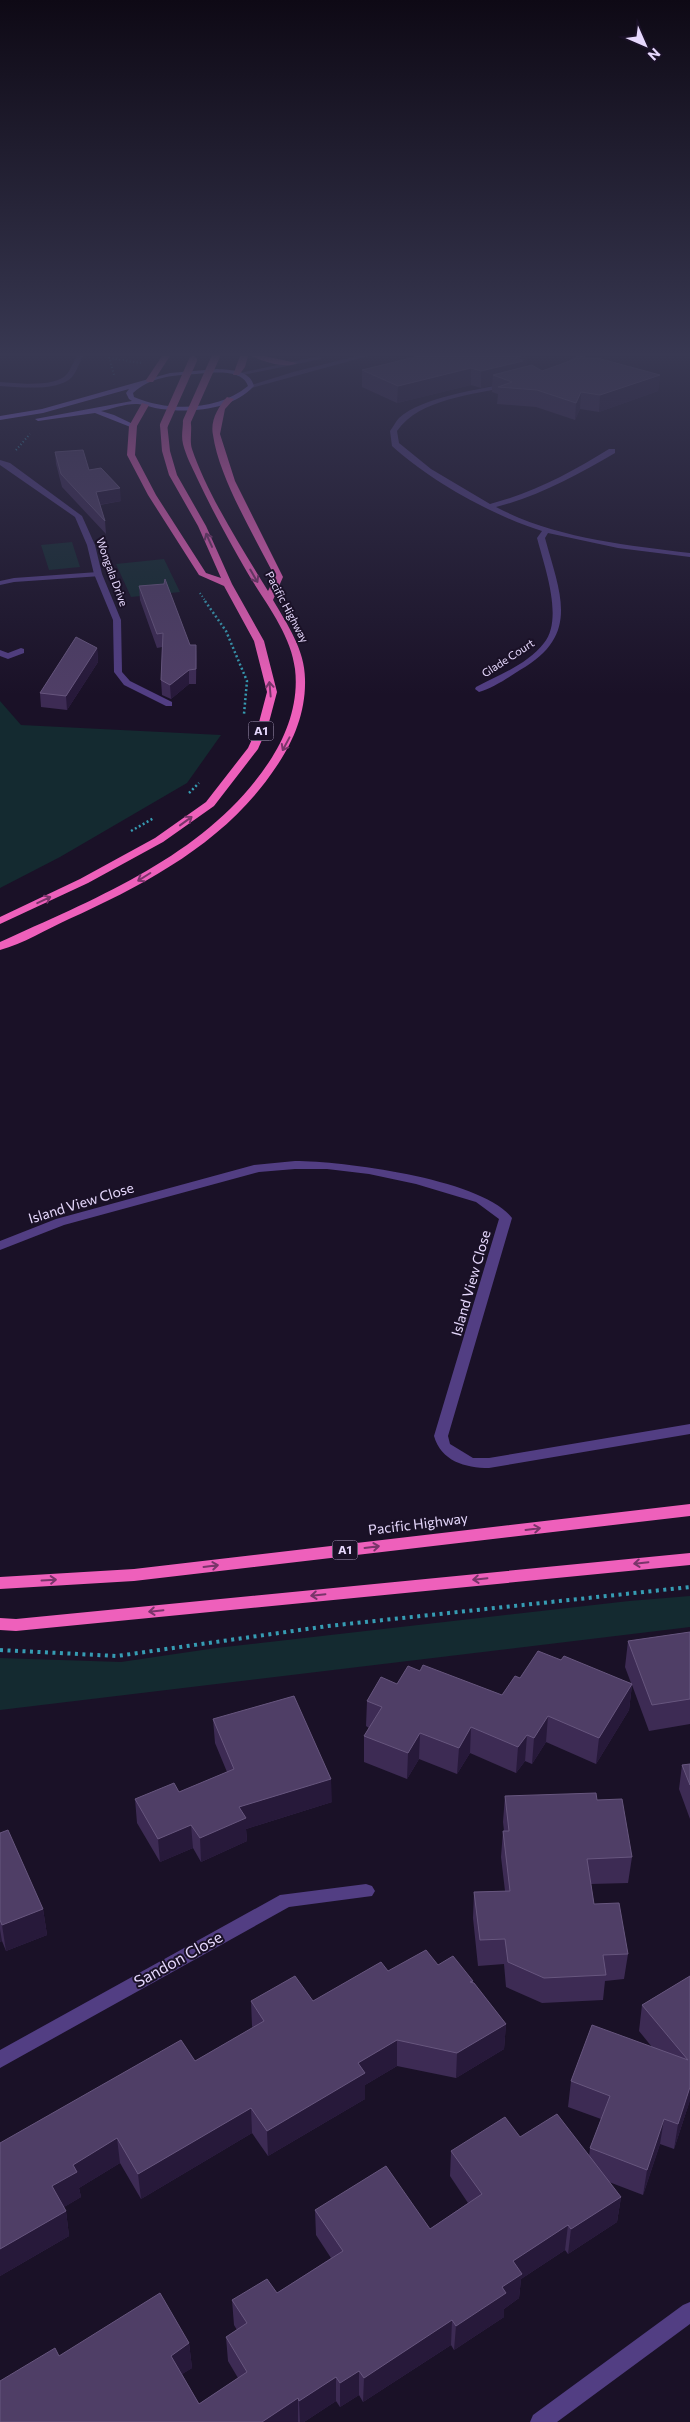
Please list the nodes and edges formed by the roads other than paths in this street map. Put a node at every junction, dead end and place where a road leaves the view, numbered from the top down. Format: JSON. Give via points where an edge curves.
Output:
{"nodes":[{"id":1,"x":12,"y":469,"type":"edge"},
{"id":2,"x":138,"y":469,"type":"edge"},
{"id":3,"x":171,"y":469,"type":"edge"},
{"id":4,"x":198,"y":469,"type":"edge"},
{"id":5,"x":227,"y":469,"type":"edge"},
{"id":6,"x":428,"y":469,"type":"edge"},
{"id":7,"x":580,"y":469,"type":"edge"},
{"id":8,"x":490,"y":506,"type":"junction"},
{"id":9,"x":546,"y":530,"type":"junction"},
{"id":10,"x":690,"y":555,"type":"edge"},
{"id":11,"x":98,"y":574,"type":"junction"},
{"id":12,"x":0,"y":583,"type":"edge"},
{"id":13,"x":228,"y":584,"type":"junction"},
{"id":14,"x":268,"y":600,"type":"junction"},
{"id":15,"x":21,"y":651,"type":"dead end"},
{"id":16,"x":0,"y":653,"type":"edge"},
{"id":17,"x":480,"y":689,"type":"dead end"},
{"id":18,"x":169,"y":704,"type":"dead end"},
{"id":19,"x":0,"y":920,"type":"edge"},
{"id":20,"x":0,"y":946,"type":"edge"},
{"id":21,"x":0,"y":1246,"type":"edge"},
{"id":22,"x":690,"y":1429,"type":"edge"},
{"id":23,"x":690,"y":1510,"type":"edge"},
{"id":24,"x":690,"y":1559,"type":"edge"},
{"id":25,"x":0,"y":1583,"type":"edge"},
{"id":26,"x":0,"y":1624,"type":"edge"},
{"id":27,"x":366,"y":1891,"type":"dead end"},
{"id":28,"x":0,"y":2060,"type":"edge"},
{"id":29,"x":690,"y":2312,"type":"edge"},
{"id":30,"x":540,"y":2422,"type":"edge"}],
"edges":[{"from":1,"to":11,"type":"street","name":"Wongala Drive","via":[[78,516],[91,545]]},
{"from":2,"to":13,"type":"highway","via":[[203,575]]},
{"from":13,"to":3,"type":"highway","number":"A1","one_way":true,"bridge":true},
{"from":4,"to":14,"type":"highway","name":"Pacific Highway","number":"A1","one_way":true,"bridge":true,"via":[[222,520]]},
{"from":5,"to":14,"type":"highway","via":[[279,578]]},
{"from":6,"to":8,"type":"street"},
{"from":7,"to":8,"type":"street","via":[[527,496]]},
{"from":8,"to":9,"type":"street"},
{"from":9,"to":10,"type":"street","via":[[646,550]]},
{"from":9,"to":17,"type":"street","name":"Glade Court","via":[[541,538],[553,580],[556,609],[553,636],[529,660]]},
{"from":11,"to":12,"type":"street"},
{"from":11,"to":18,"type":"street","name":"Wongala Drive","via":[[117,620],[118,672],[127,683]]},
{"from":19,"to":13,"type":"highway","number":"A1","one_way":true,"via":[[84,881],[159,840],[210,804],[253,749],[272,692],[259,641]]},
{"from":14,"to":20,"type":"highway","name":"Pacific Highway","number":"A1","one_way":true,"via":[[291,643],[300,668],[300,694],[294,728],[274,765],[247,801],[197,843],[129,886]]},
{"from":15,"to":16,"type":"street","via":[[8,656]]},
{"from":21,"to":22,"type":"street","name":"Island View Close","via":[[60,1222],[258,1168],[327,1165],[419,1181],[480,1199],[506,1218],[441,1436],[444,1447],[470,1463],[489,1463]]},
{"from":25,"to":23,"type":"highway","name":"Pacific Highway","number":"A1","one_way":true,"via":[[134,1575]]},
{"from":24,"to":26,"type":"highway","one_way":true},
{"from":27,"to":28,"type":"street","name":"Sandon Close","via":[[286,1900]]},
{"from":29,"to":30,"type":"street"}]}
